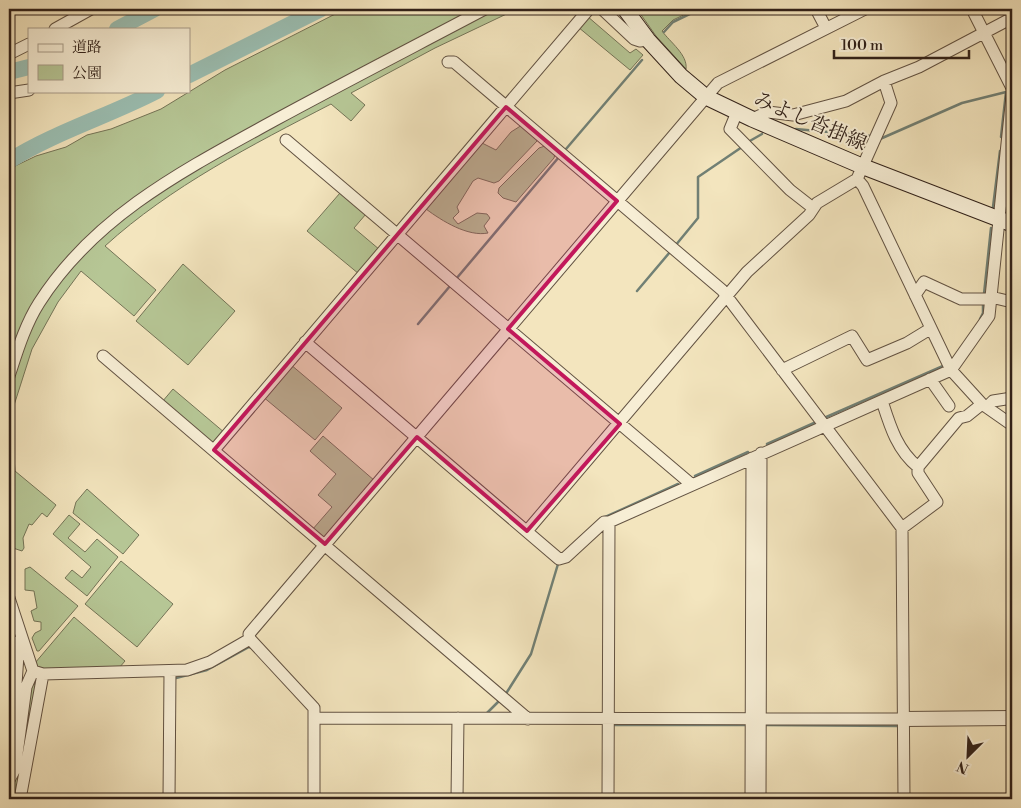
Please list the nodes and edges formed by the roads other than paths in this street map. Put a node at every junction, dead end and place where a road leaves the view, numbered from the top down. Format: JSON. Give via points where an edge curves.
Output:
{"nodes":[{"id":1,"x":92,"y":9,"type":"edge"},
{"id":2,"x":485,"y":9,"type":"edge"},
{"id":3,"x":589,"y":9,"type":"edge"},
{"id":4,"x":602,"y":9,"type":"edge"},
{"id":5,"x":625,"y":9,"type":"edge"},
{"id":6,"x":816,"y":9,"type":"edge"},
{"id":7,"x":865,"y":9,"type":"edge"},
{"id":8,"x":972,"y":9,"type":"edge"},
{"id":9,"x":1012,"y":18,"type":"edge"},
{"id":10,"x":57,"y":28,"type":"edge"},
{"id":11,"x":826,"y":28,"type":"junction"},
{"id":12,"x":984,"y":33,"type":"junction"},
{"id":13,"x":648,"y":40,"type":"junction"},
{"id":14,"x":28,"y":44,"type":"edge"},
{"id":15,"x":9,"y":54,"type":"edge"},
{"id":16,"x":448,"y":62,"type":"dead end"},
{"id":17,"x":884,"y":81,"type":"junction"},
{"id":18,"x":1012,"y":89,"type":"edge"},
{"id":19,"x":28,"y":90,"type":"edge"},
{"id":20,"x":9,"y":93,"type":"edge"},
{"id":21,"x":706,"y":97,"type":"junction"},
{"id":22,"x":506,"y":107,"type":"junction"},
{"id":23,"x":736,"y":112,"type":"junction"},
{"id":24,"x":752,"y":120,"type":"junction"},
{"id":25,"x":286,"y":140,"type":"dead end"},
{"id":26,"x":860,"y":173,"type":"junction"},
{"id":27,"x":617,"y":201,"type":"junction"},
{"id":28,"x":813,"y":208,"type":"junction"},
{"id":29,"x":1006,"y":222,"type":"edge"},
{"id":30,"x":396,"y":234,"type":"junction"},
{"id":31,"x":914,"y":295,"type":"junction"},
{"id":32,"x":727,"y":297,"type":"junction"},
{"id":33,"x":991,"y":298,"type":"junction"},
{"id":34,"x":1012,"y":302,"type":"edge"},
{"id":35,"x":508,"y":329,"type":"junction"},
{"id":36,"x":930,"y":329,"type":"junction"},
{"id":37,"x":305,"y":342,"type":"junction"},
{"id":38,"x":103,"y":356,"type":"dead end"},
{"id":39,"x":782,"y":370,"type":"junction"},
{"id":40,"x":952,"y":370,"type":"junction"},
{"id":41,"x":9,"y":376,"type":"edge"},
{"id":42,"x":930,"y":379,"type":"junction"},
{"id":43,"x":1012,"y":398,"type":"edge"},
{"id":44,"x":882,"y":400,"type":"junction"},
{"id":45,"x":984,"y":405,"type":"junction"},
{"id":46,"x":949,"y":406,"type":"dead end"},
{"id":47,"x":620,"y":424,"type":"junction"},
{"id":48,"x":824,"y":426,"type":"junction"},
{"id":49,"x":1012,"y":426,"type":"edge"},
{"id":50,"x":417,"y":437,"type":"junction"},
{"id":51,"x":214,"y":450,"type":"junction"},
{"id":52,"x":756,"y":456,"type":"junction"},
{"id":53,"x":918,"y":467,"type":"junction"},
{"id":54,"x":691,"y":484,"type":"junction"},
{"id":55,"x":609,"y":522,"type":"junction"},
{"id":56,"x":902,"y":528,"type":"junction"},
{"id":57,"x":527,"y":530,"type":"junction"},
{"id":58,"x":325,"y":544,"type":"junction"},
{"id":59,"x":9,"y":598,"type":"edge"},
{"id":60,"x":19,"y":635,"type":"junction"},
{"id":61,"x":250,"y":639,"type":"junction"},
{"id":62,"x":170,"y":672,"type":"junction"},
{"id":63,"x":38,"y":673,"type":"junction"},
{"id":64,"x":314,"y":718,"type":"junction"},
{"id":65,"x":461,"y":718,"type":"junction"},
{"id":66,"x":1012,"y":718,"type":"edge"},
{"id":67,"x":528,"y":719,"type":"junction"},
{"id":68,"x":756,"y":719,"type":"junction"},
{"id":69,"x":902,"y":719,"type":"junction"},
{"id":70,"x":609,"y":720,"type":"junction"},
{"id":71,"x":9,"y":756,"type":"edge"},
{"id":72,"x":9,"y":780,"type":"edge"},
{"id":73,"x":20,"y":799,"type":"edge"},
{"id":74,"x":169,"y":799,"type":"edge"},
{"id":75,"x":314,"y":799,"type":"edge"},
{"id":76,"x":457,"y":799,"type":"edge"},
{"id":77,"x":464,"y":799,"type":"edge"},
{"id":78,"x":608,"y":799,"type":"edge"},
{"id":79,"x":751,"y":799,"type":"edge"},
{"id":80,"x":760,"y":799,"type":"edge"},
{"id":81,"x":904,"y":799,"type":"edge"}],
"edges":[{"from":1,"to":10,"type":"street"},
{"from":2,"to":41,"type":"street","via":[[308,101],[186,169],[127,208],[77,254],[38,304]]},
{"from":3,"to":22,"type":"street"},
{"from":4,"to":13,"type":"street","via":[[634,39]]},
{"from":5,"to":13,"type":"main road","name":"みよし沓掛線"},
{"from":6,"to":11,"type":"street"},
{"from":7,"to":11,"type":"street"},
{"from":8,"to":12,"type":"street"},
{"from":9,"to":12,"type":"street"},
{"from":11,"to":21,"type":"street","via":[[718,83]]},
{"from":12,"to":17,"type":"street","via":[[919,67]]},
{"from":12,"to":18,"type":"street"},
{"from":13,"to":21,"type":"main road","name":"みよし沓掛線","via":[[681,76]]},
{"from":14,"to":15,"type":"street"},
{"from":16,"to":22,"type":"street","via":[[454,62]]},
{"from":17,"to":24,"type":"street","via":[[846,101],[793,115],[768,112]]},
{"from":17,"to":26,"type":"street","via":[[891,103]]},
{"from":18,"to":29,"type":"street"},
{"from":19,"to":20,"type":"street"},
{"from":21,"to":23,"type":"main road","name":"みよし沓掛線"},
{"from":21,"to":27,"type":"street"},
{"from":22,"to":27,"type":"street"},
{"from":22,"to":30,"type":"street"},
{"from":23,"to":24,"type":"main road","name":"みよし沓掛線"},
{"from":23,"to":28,"type":"street","via":[[730,130],[790,190]]},
{"from":24,"to":26,"type":"main road","name":"みよし沓掛線"},
{"from":25,"to":30,"type":"street"},
{"from":26,"to":28,"type":"street"},
{"from":26,"to":29,"type":"main road","name":"みよし沓掛線"},
{"from":26,"to":31,"type":"street","via":[[863,186]]},
{"from":27,"to":32,"type":"street"},
{"from":27,"to":35,"type":"street"},
{"from":28,"to":32,"type":"street","via":[[747,272]]},
{"from":29,"to":33,"type":"street"},
{"from":30,"to":35,"type":"street"},
{"from":30,"to":37,"type":"street"},
{"from":31,"to":33,"type":"street","via":[[924,282],[961,299]]},
{"from":31,"to":36,"type":"street"},
{"from":32,"to":39,"type":"street"},
{"from":32,"to":47,"type":"street"},
{"from":33,"to":34,"type":"street"},
{"from":33,"to":40,"type":"street","via":[[989,316]]},
{"from":35,"to":47,"type":"street"},
{"from":35,"to":50,"type":"street"},
{"from":36,"to":39,"type":"street","via":[[868,360],[852,336]]},
{"from":36,"to":40,"type":"street"},
{"from":37,"to":50,"type":"street"},
{"from":37,"to":51,"type":"street"},
{"from":38,"to":51,"type":"street"},
{"from":39,"to":48,"type":"street"},
{"from":40,"to":42,"type":"street"},
{"from":40,"to":45,"type":"street"},
{"from":42,"to":44,"type":"street"},
{"from":42,"to":46,"type":"street"},
{"from":43,"to":45,"type":"street"},
{"from":44,"to":48,"type":"street"},
{"from":44,"to":53,"type":"street","via":[[902,452]]},
{"from":45,"to":49,"type":"street"},
{"from":45,"to":53,"type":"street","via":[[960,418]]},
{"from":47,"to":54,"type":"street"},
{"from":47,"to":57,"type":"street"},
{"from":48,"to":52,"type":"street"},
{"from":48,"to":56,"type":"street"},
{"from":50,"to":57,"type":"street"},
{"from":50,"to":58,"type":"street"},
{"from":51,"to":58,"type":"street"},
{"from":52,"to":54,"type":"street"},
{"from":52,"to":68,"type":"street"},
{"from":53,"to":56,"type":"street","via":[[918,473],[937,502]]},
{"from":54,"to":55,"type":"street"},
{"from":55,"to":57,"type":"street","via":[[604,522],[566,557],[559,559]]},
{"from":55,"to":70,"type":"street"},
{"from":56,"to":69,"type":"street"},
{"from":58,"to":61,"type":"street","via":[[249,634]]},
{"from":58,"to":67,"type":"street"},
{"from":59,"to":60,"type":"street"},
{"from":60,"to":63,"type":"street"},
{"from":60,"to":71,"type":"street"},
{"from":61,"to":62,"type":"street","via":[[196,668]]},
{"from":61,"to":64,"type":"street","via":[[314,708]]},
{"from":62,"to":63,"type":"street"},
{"from":62,"to":74,"type":"street"},
{"from":63,"to":72,"type":"street","via":[[26,687],[15,769]]},
{"from":63,"to":73,"type":"street"},
{"from":64,"to":65,"type":"street"},
{"from":64,"to":75,"type":"street"},
{"from":65,"to":67,"type":"street"},
{"from":65,"to":76,"type":"street"},
{"from":65,"to":77,"type":"street"},
{"from":66,"to":69,"type":"street"},
{"from":67,"to":70,"type":"street"},
{"from":68,"to":69,"type":"street"},
{"from":68,"to":70,"type":"street"},
{"from":68,"to":79,"type":"street"},
{"from":68,"to":80,"type":"street"},
{"from":69,"to":81,"type":"street"},
{"from":70,"to":78,"type":"street"}]}
